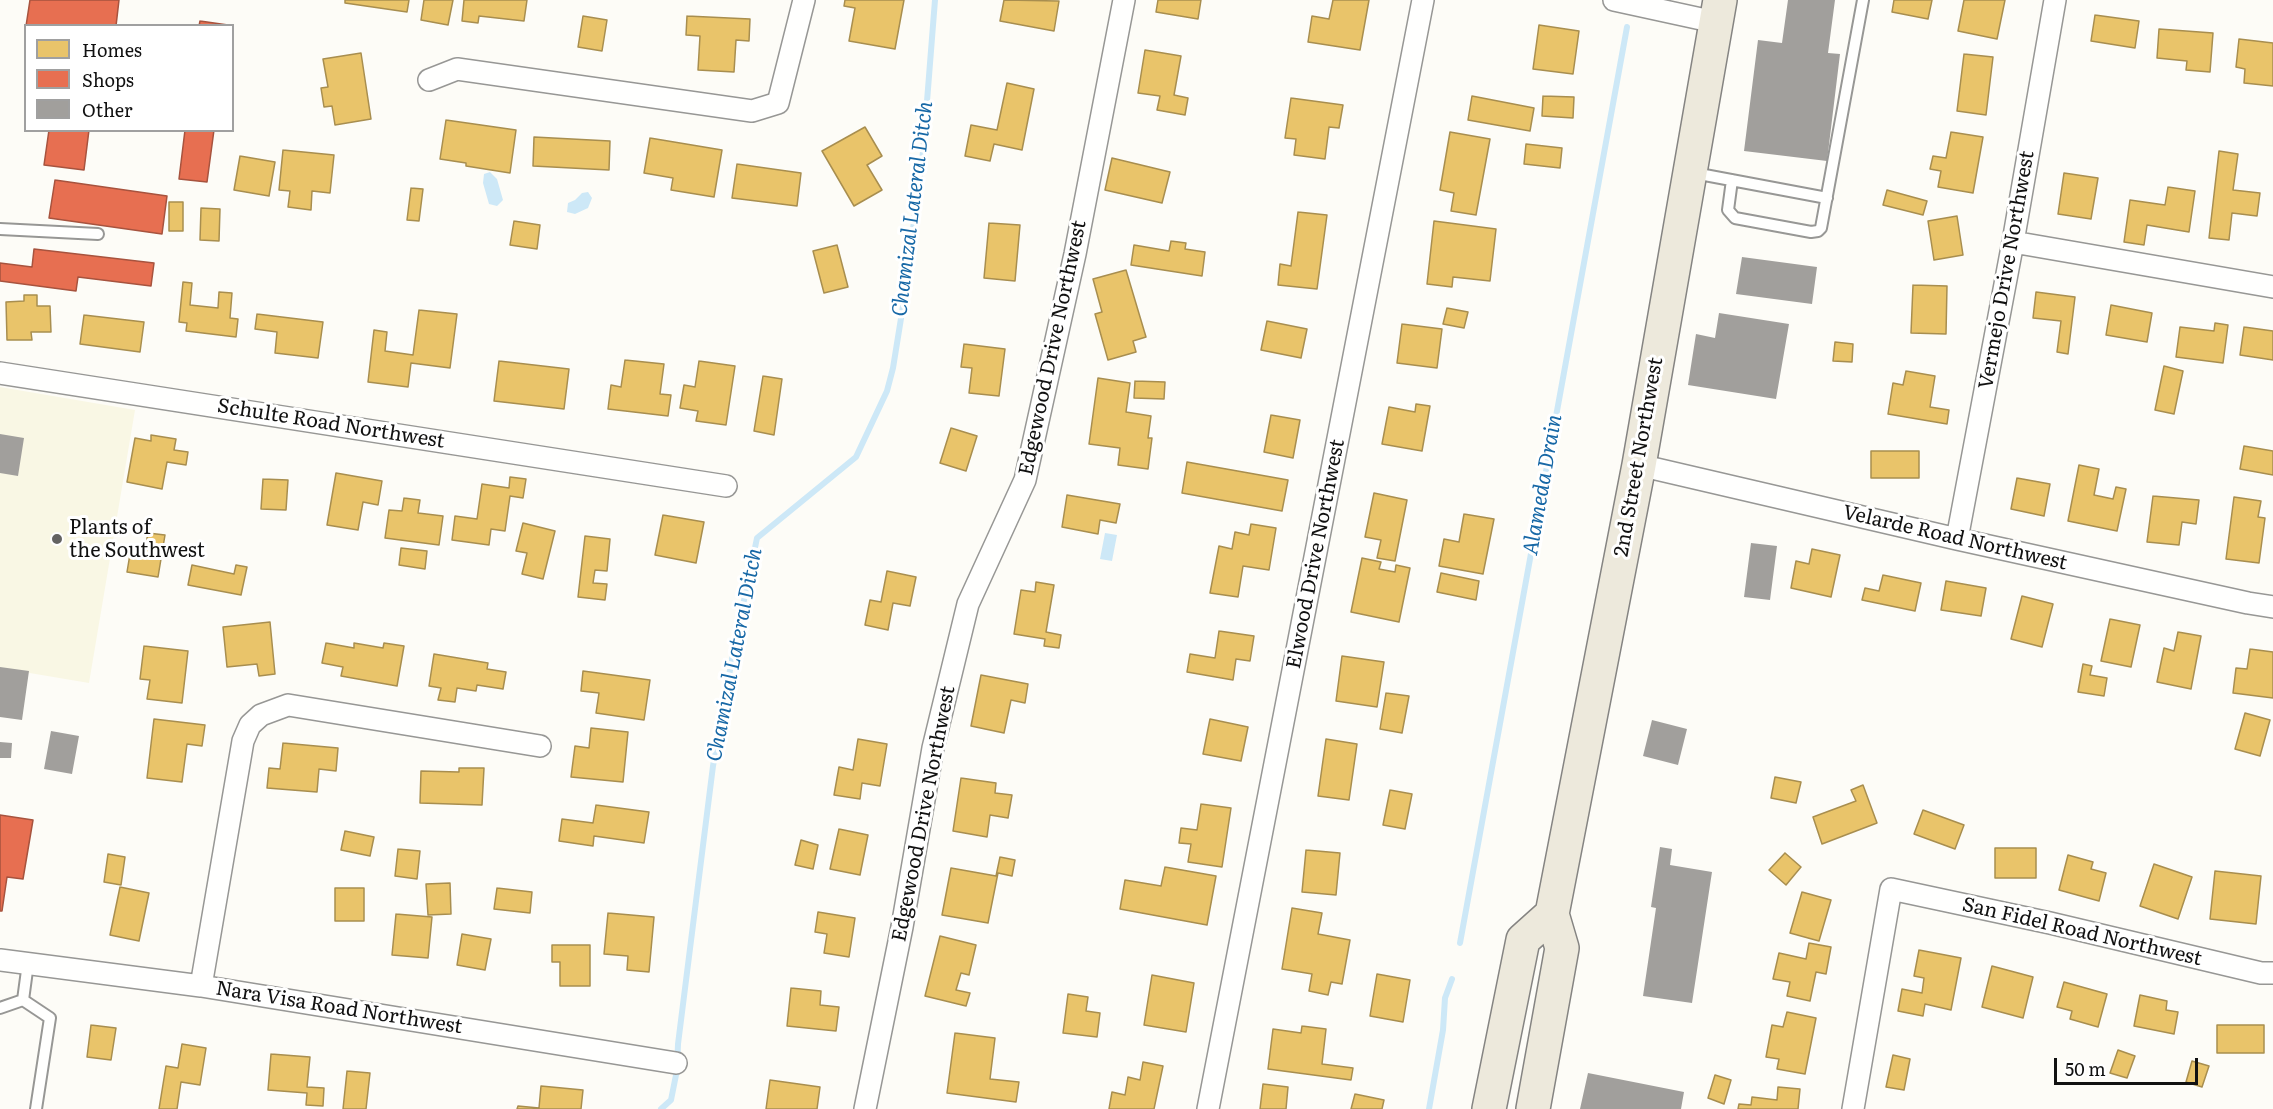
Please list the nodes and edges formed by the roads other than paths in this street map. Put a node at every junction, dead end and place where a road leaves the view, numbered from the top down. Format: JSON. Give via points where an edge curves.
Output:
{"nodes":[{"id":1,"x":804,"y":0,"type":"edge"},
{"id":2,"x":1124,"y":0,"type":"edge"},
{"id":3,"x":1423,"y":0,"type":"edge"},
{"id":4,"x":1614,"y":0,"type":"edge"},
{"id":5,"x":1863,"y":0,"type":"edge"},
{"id":6,"x":2055,"y":0,"type":"edge"},
{"id":7,"x":1717,"y":11,"type":"edge"},
{"id":8,"x":429,"y":80,"type":"dead end"},
{"id":9,"x":1689,"y":172,"type":"junction"},
{"id":10,"x":1732,"y":180,"type":"junction"},
{"id":11,"x":1827,"y":198,"type":"junction"},
{"id":12,"x":0,"y":229,"type":"edge"},
{"id":13,"x":98,"y":234,"type":"dead end"},
{"id":14,"x":2013,"y":242,"type":"junction"},
{"id":15,"x":2273,"y":287,"type":"edge"},
{"id":16,"x":0,"y":373,"type":"edge"},
{"id":17,"x":1639,"y":465,"type":"junction"},
{"id":18,"x":726,"y":486,"type":"dead end"},
{"id":19,"x":1957,"y":539,"type":"junction"},
{"id":20,"x":2273,"y":607,"type":"edge"},
{"id":21,"x":540,"y":746,"type":"dead end"},
{"id":22,"x":1552,"y":914,"type":"junction"},
{"id":23,"x":0,"y":960,"type":"edge"},
{"id":24,"x":28,"y":963,"type":"junction"},
{"id":25,"x":2273,"y":973,"type":"edge"},
{"id":26,"x":201,"y":986,"type":"junction"},
{"id":27,"x":23,"y":1000,"type":"junction"},
{"id":28,"x":0,"y":1008,"type":"edge"},
{"id":29,"x":676,"y":1063,"type":"dead end"},
{"id":30,"x":36,"y":1109,"type":"edge"},
{"id":31,"x":865,"y":1109,"type":"edge"},
{"id":32,"x":1208,"y":1109,"type":"edge"},
{"id":33,"x":1490,"y":1109,"type":"edge"},
{"id":34,"x":1533,"y":1109,"type":"edge"},
{"id":35,"x":1853,"y":1109,"type":"edge"}],
"edges":[{"from":1,"to":8,"type":"street","via":[[778,103],[752,111],[457,69]]},
{"from":2,"to":31,"type":"street","name":"Edgewood Drive Northwest","via":[[1075,254],[1025,480],[968,604],[936,737]]},
{"from":3,"to":32,"type":"street","name":"Elwood Drive Northwest"},
{"from":4,"to":7,"type":"street"},
{"from":5,"to":11,"type":"lane"},
{"from":6,"to":14,"type":"street","name":"Vermejo Drive Northwest"},
{"from":7,"to":9,"type":"main road","name":"2nd Street Northwest"},
{"from":9,"to":10,"type":"lane"},
{"from":9,"to":17,"type":"main road","name":"2nd Street Northwest"},
{"from":10,"to":11,"type":"lane"},
{"from":10,"to":11,"type":"lane","via":[[1728,210],[1734,218],[1818,231]]},
{"from":12,"to":13,"type":"lane"},
{"from":14,"to":15,"type":"street"},
{"from":14,"to":19,"type":"street","name":"Vermejo Drive Northwest"},
{"from":16,"to":18,"type":"street","name":"Schulte Road Northwest"},
{"from":17,"to":19,"type":"street","name":"Velarde Road Northwest"},
{"from":17,"to":22,"type":"main road","name":"2nd Street Northwest"},
{"from":19,"to":20,"type":"street","name":"Velarde Road Northwest"},
{"from":21,"to":26,"type":"street","via":[[288,705],[261,715],[250,725],[243,741]]},
{"from":22,"to":33,"type":"main road","via":[[1523,940]]},
{"from":22,"to":34,"type":"main road","name":"2nd Street Northwest","via":[[1562,948]]},
{"from":23,"to":24,"type":"street","name":"Nara Visa Road Northwest"},
{"from":24,"to":26,"type":"street","name":"Nara Visa Road Northwest"},
{"from":24,"to":27,"type":"lane"},
{"from":25,"to":35,"type":"street","name":"San Fidel Road Northwest","via":[[1891,889]]},
{"from":26,"to":29,"type":"street","name":"Nara Visa Road Northwest"},
{"from":27,"to":28,"type":"lane"},
{"from":27,"to":30,"type":"lane","via":[[50,1018]]}]}
